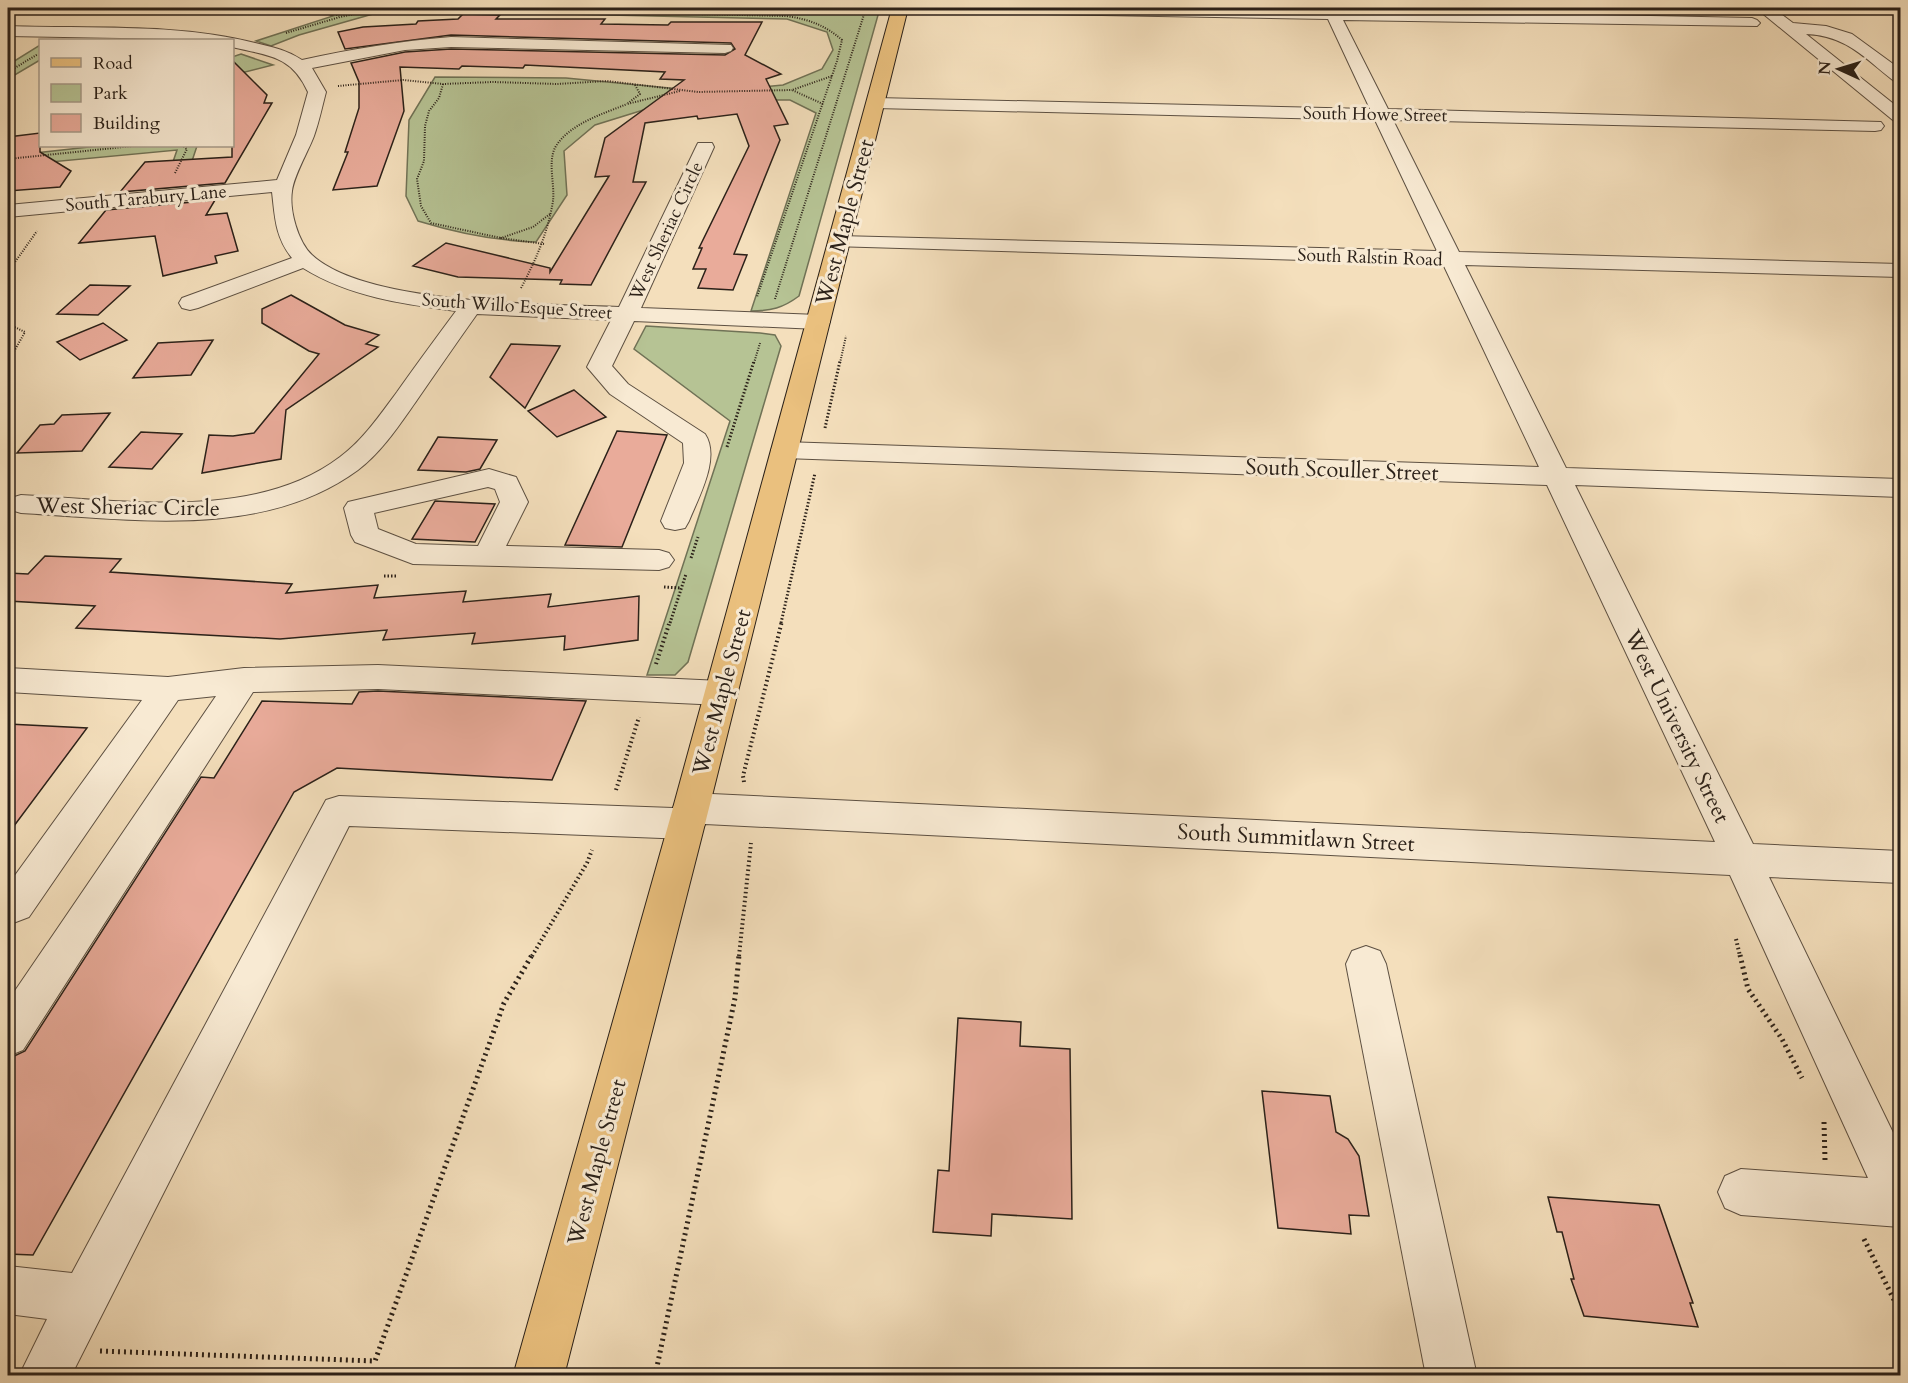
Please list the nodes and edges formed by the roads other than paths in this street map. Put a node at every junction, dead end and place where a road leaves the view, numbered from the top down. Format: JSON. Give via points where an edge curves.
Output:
{"nodes":[{"id":1,"x":900,"y":8,"type":"edge"},
{"id":2,"x":991,"y":8,"type":"edge"},
{"id":3,"x":1764,"y":8,"type":"edge"},
{"id":4,"x":1331,"y":11,"type":"edge"},
{"id":5,"x":1752,"y":23,"type":"dead end"},
{"id":6,"x":1790,"y":28,"type":"junction"},
{"id":7,"x":8,"y":32,"type":"edge"},
{"id":8,"x":160,"y":38,"type":"edge"},
{"id":9,"x":191,"y":39,"type":"edge"},
{"id":10,"x":234,"y":43,"type":"edge"},
{"id":11,"x":725,"y":48,"type":"dead end"},
{"id":12,"x":299,"y":66,"type":"junction"},
{"id":13,"x":1900,"y":80,"type":"edge"},
{"id":14,"x":876,"y":103,"type":"junction"},
{"id":15,"x":1381,"y":114,"type":"junction"},
{"id":16,"x":1900,"y":117,"type":"edge"},
{"id":17,"x":1875,"y":126,"type":"dead end"},
{"id":18,"x":705,"y":147,"type":"dead end"},
{"id":19,"x":285,"y":185,"type":"junction"},
{"id":20,"x":8,"y":211,"type":"edge"},
{"id":21,"x":839,"y":242,"type":"junction"},
{"id":22,"x":1451,"y":259,"type":"junction"},
{"id":23,"x":305,"y":260,"type":"junction"},
{"id":24,"x":1900,"y":270,"type":"edge"},
{"id":25,"x":190,"y":303,"type":"dead end"},
{"id":26,"x":471,"y":306,"type":"junction"},
{"id":27,"x":627,"y":314,"type":"junction"},
{"id":28,"x":832,"y":326,"type":"junction"},
{"id":29,"x":784,"y":450,"type":"junction"},
{"id":30,"x":1557,"y":476,"type":"junction"},
{"id":31,"x":320,"y":481,"type":"junction"},
{"id":32,"x":1900,"y":488,"type":"edge"},
{"id":33,"x":21,"y":504,"type":"dead end"},
{"id":34,"x":358,"y":508,"type":"junction"},
{"id":35,"x":675,"y":521,"type":"dead end"},
{"id":36,"x":487,"y":555,"type":"junction"},
{"id":37,"x":659,"y":560,"type":"dead end"},
{"id":38,"x":8,"y":680,"type":"edge"},
{"id":39,"x":244,"y":680,"type":"junction"},
{"id":40,"x":168,"y":689,"type":"junction"},
{"id":41,"x":721,"y":693,"type":"junction"},
{"id":42,"x":689,"y":816,"type":"junction"},
{"id":43,"x":1742,"y":859,"type":"junction"},
{"id":44,"x":1900,"y":867,"type":"edge"},
{"id":45,"x":8,"y":908,"type":"edge"},
{"id":46,"x":1366,"y":964,"type":"dead end"},
{"id":47,"x":8,"y":1036,"type":"edge"},
{"id":48,"x":1741,"y":1192,"type":"dead end"},
{"id":49,"x":1900,"y":1196,"type":"edge"},
{"id":50,"x":1900,"y":1204,"type":"edge"},
{"id":51,"x":8,"y":1290,"type":"edge"},
{"id":52,"x":85,"y":1299,"type":"junction"},
{"id":53,"x":44,"y":1376,"type":"edge"},
{"id":54,"x":538,"y":1376,"type":"edge"},
{"id":55,"x":1452,"y":1376,"type":"edge"}],
"edges":[{"from":1,"to":14,"type":"main road","name":"West Maple Street"},
{"from":2,"to":4,"type":"street"},
{"from":3,"to":6,"type":"street"},
{"from":4,"to":5,"type":"street"},
{"from":4,"to":15,"type":"street","name":"West University Street"},
{"from":6,"to":13,"type":"street","via":[[1840,34]]},
{"from":6,"to":16,"type":"street"},
{"from":7,"to":8,"type":"street"},
{"from":8,"to":9,"type":"street"},
{"from":10,"to":12,"type":"street","via":[[284,56]]},
{"from":11,"to":12,"type":"street","via":[[452,42],[365,52]]},
{"from":12,"to":19,"type":"street","via":[[307,72],[317,92]]},
{"from":14,"to":15,"type":"street","name":"South Howe Street"},
{"from":14,"to":21,"type":"main road","name":"West Maple Street"},
{"from":15,"to":17,"type":"street","name":"South Howe Street"},
{"from":15,"to":22,"type":"street","name":"West University Street"},
{"from":18,"to":27,"type":"street","name":"West Sheriac Circle"},
{"from":19,"to":20,"type":"street","name":"South Tarabury Lane"},
{"from":19,"to":23,"type":"street","name":"South Willo Esque Street","via":[[282,191],[286,229]]},
{"from":21,"to":22,"type":"street","name":"South Ralstin Road"},
{"from":21,"to":28,"type":"main road","name":"West Maple Street"},
{"from":22,"to":24,"type":"street","name":"South Ralstin Road"},
{"from":22,"to":30,"type":"street","name":"West University Street"},
{"from":23,"to":25,"type":"street"},
{"from":23,"to":26,"type":"street","name":"South Willo Esque Street","via":[[350,283],[398,297]]},
{"from":26,"to":27,"type":"street","name":"South Willo Esque Street"},
{"from":26,"to":31,"type":"street","name":"West Sheriac Circle","via":[[382,430],[350,463]]},
{"from":27,"to":28,"type":"street","name":"South Willo Esque Street"},
{"from":27,"to":35,"type":"street","name":"West Sheriac Circle","via":[[598,367],[619,389],[696,440],[696,463]]},
{"from":28,"to":29,"type":"main road","name":"West Maple Street"},
{"from":29,"to":30,"type":"street","name":"South Scouller Street"},
{"from":29,"to":41,"type":"main road","name":"West Maple Street"},
{"from":30,"to":32,"type":"street","name":"South Scouller Street"},
{"from":30,"to":43,"type":"street","name":"West University Street"},
{"from":31,"to":33,"type":"street","name":"West Sheriac Circle","via":[[275,499],[235,508],[160,511]]},
{"from":31,"to":34,"type":"street"},
{"from":34,"to":36,"type":"street","via":[[365,535],[413,554]]},
{"from":34,"to":36,"type":"street","via":[[489,478],[506,483],[514,502]]},
{"from":36,"to":37,"type":"street"},
{"from":38,"to":40,"type":"street"},
{"from":39,"to":40,"type":"street"},
{"from":39,"to":41,"type":"street","via":[[378,677]]},
{"from":39,"to":47,"type":"street"},
{"from":40,"to":45,"type":"street","via":[[15,905]]},
{"from":41,"to":42,"type":"main road","name":"West Maple Street"},
{"from":42,"to":43,"type":"street","name":"South Summitlawn Street","via":[[747,811]]},
{"from":42,"to":52,"type":"street","name":"South Summitlawn Street","via":[[339,811]]},
{"from":42,"to":54,"type":"main road","name":"West Maple Street"},
{"from":43,"to":44,"type":"street","name":"South Summitlawn Street"},
{"from":43,"to":49,"type":"street","name":"West University Street"},
{"from":46,"to":55,"type":"street"},
{"from":48,"to":50,"type":"street"},
{"from":51,"to":52,"type":"street"},
{"from":52,"to":53,"type":"street"}]}
